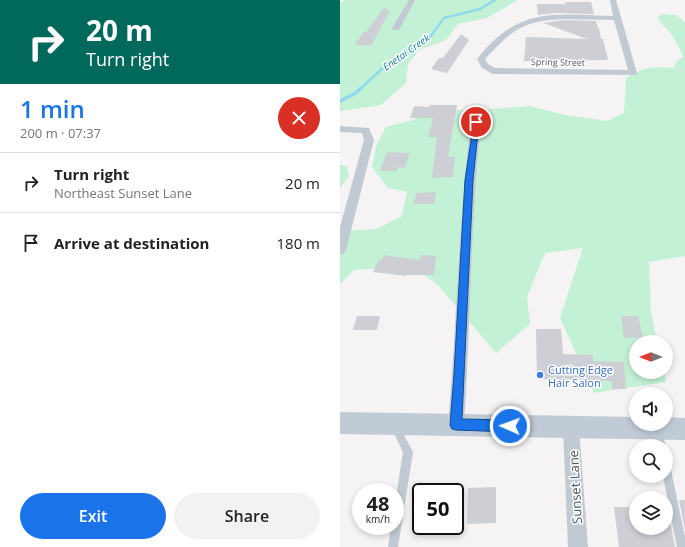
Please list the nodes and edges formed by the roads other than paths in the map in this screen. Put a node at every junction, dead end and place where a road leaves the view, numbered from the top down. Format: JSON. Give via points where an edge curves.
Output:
{"nodes":[{"id":1,"x":412,"y":0,"type":"edge"},
{"id":2,"x":613,"y":0,"type":"edge"},
{"id":3,"x":618,"y":18,"type":"junction"},
{"id":4,"x":396,"y":28,"type":"dead end"},
{"id":5,"x":476,"y":122,"type":"dead end"},
{"id":6,"x":340,"y":129,"type":"edge"},
{"id":7,"x":340,"y":250,"type":"edge"},
{"id":8,"x":340,"y":423,"type":"edge"},
{"id":9,"x":393,"y":424,"type":"junction"},
{"id":10,"x":456,"y":425,"type":"junction"},
{"id":11,"x":571,"y":428,"type":"junction"},
{"id":12,"x":685,"y":429,"type":"edge"},
{"id":13,"x":659,"y":437,"type":"edge"},
{"id":14,"x":669,"y":483,"type":"edge"},
{"id":15,"x":393,"y":547,"type":"edge"},
{"id":16,"x":578,"y":547,"type":"edge"},
{"id":17,"x":682,"y":547,"type":"edge"}],
"edges":[{"from":1,"to":4,"type":"street"},
{"from":2,"to":3,"type":"street"},
{"from":3,"to":3,"type":"street","name":"Spring Street","via":[[633,73],[493,71],[485,66],[481,59],[511,29],[533,19]]},
{"from":5,"to":10,"type":"street","via":[[469,180]]},
{"from":6,"to":7,"type":"street","via":[[366,130],[369,140]]},
{"from":8,"to":9,"type":"main road"},
{"from":9,"to":10,"type":"main road"},
{"from":9,"to":15,"type":"lane","via":[[408,452]]},
{"from":10,"to":11,"type":"main road"},
{"from":11,"to":13,"type":"main road"},
{"from":11,"to":16,"type":"street","name":"Sunset Lane"},
{"from":12,"to":13,"type":"main road"},
{"from":14,"to":17,"type":"lane"}]}
